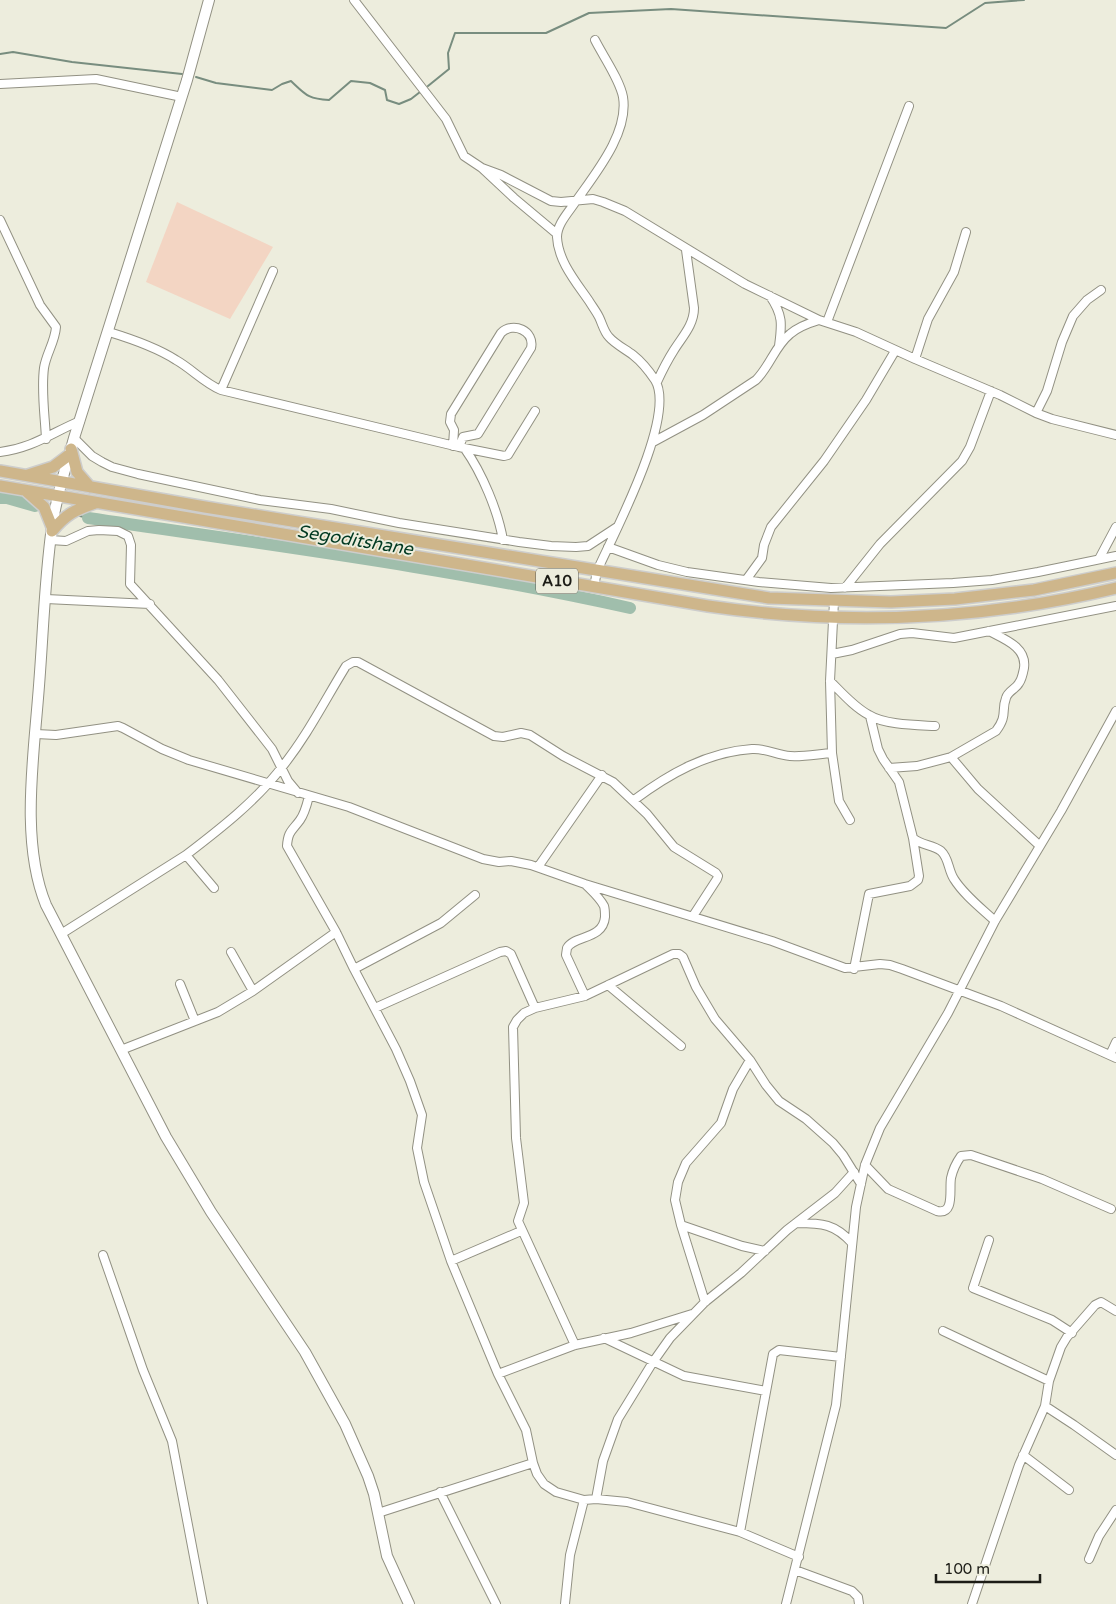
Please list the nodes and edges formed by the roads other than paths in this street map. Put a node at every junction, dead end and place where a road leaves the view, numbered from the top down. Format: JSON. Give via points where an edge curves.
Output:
{"nodes":[{"id":1,"x":209,"y":0,"type":"edge"},
{"id":2,"x":354,"y":0,"type":"edge"},
{"id":3,"x":594,"y":40,"type":"dead end"},
{"id":4,"x":0,"y":84,"type":"edge"},
{"id":5,"x":182,"y":97,"type":"junction"},
{"id":6,"x":909,"y":106,"type":"dead end"},
{"id":7,"x":482,"y":168,"type":"junction"},
{"id":8,"x":577,"y":200,"type":"junction"},
{"id":9,"x":0,"y":220,"type":"edge"},
{"id":10,"x":966,"y":232,"type":"dead end"},
{"id":11,"x":557,"y":234,"type":"junction"},
{"id":12,"x":686,"y":250,"type":"junction"},
{"id":13,"x":273,"y":271,"type":"dead end"},
{"id":14,"x":1101,"y":290,"type":"dead end"},
{"id":15,"x":768,"y":295,"type":"junction"},
{"id":16,"x":823,"y":321,"type":"junction"},
{"id":17,"x":109,"y":332,"type":"junction"},
{"id":18,"x":778,"y":347,"type":"junction"},
{"id":19,"x":896,"y":351,"type":"junction"},
{"id":20,"x":915,"y":359,"type":"junction"},
{"id":21,"x":657,"y":382,"type":"junction"},
{"id":22,"x":221,"y":390,"type":"junction"},
{"id":23,"x":991,"y":391,"type":"junction"},
{"id":24,"x":535,"y":412,"type":"dead end"},
{"id":25,"x":1036,"y":413,"type":"junction"},
{"id":26,"x":80,"y":421,"type":"junction"},
{"id":27,"x":1116,"y":435,"type":"edge"},
{"id":28,"x":46,"y":439,"type":"junction"},
{"id":29,"x":652,"y":442,"type":"junction"},
{"id":30,"x":459,"y":447,"type":"junction"},
{"id":31,"x":71,"y":448,"type":"junction"},
{"id":32,"x":0,"y":452,"type":"edge"},
{"id":33,"x":0,"y":471,"type":"edge"},
{"id":34,"x":26,"y":475,"type":"junction"},
{"id":35,"x":61,"y":482,"type":"junction"},
{"id":36,"x":0,"y":486,"type":"edge"},
{"id":37,"x":90,"y":487,"type":"junction"},
{"id":38,"x":25,"y":490,"type":"junction"},
{"id":39,"x":58,"y":495,"type":"junction"},
{"id":40,"x":97,"y":503,"type":"junction"},
{"id":41,"x":617,"y":527,"type":"junction"},
{"id":42,"x":1116,"y":527,"type":"edge"},
{"id":43,"x":51,"y":533,"type":"junction"},
{"id":44,"x":503,"y":540,"type":"junction"},
{"id":45,"x":608,"y":547,"type":"junction"},
{"id":46,"x":1116,"y":556,"type":"edge"},
{"id":47,"x":1099,"y":559,"type":"junction"},
{"id":48,"x":597,"y":571,"type":"junction"},
{"id":49,"x":1116,"y":573,"type":"edge"},
{"id":50,"x":652,"y":580,"type":"junction"},
{"id":51,"x":746,"y":580,"type":"junction"},
{"id":52,"x":594,"y":587,"type":"junction"},
{"id":53,"x":845,"y":588,"type":"junction"},
{"id":54,"x":1116,"y":588,"type":"edge"},
{"id":55,"x":649,"y":596,"type":"junction"},
{"id":56,"x":46,"y":599,"type":"junction"},
{"id":57,"x":834,"y":601,"type":"junction"},
{"id":58,"x":150,"y":604,"type":"junction"},
{"id":59,"x":1116,"y":606,"type":"edge"},
{"id":60,"x":834,"y":618,"type":"junction"},
{"id":61,"x":989,"y":631,"type":"junction"},
{"id":62,"x":832,"y":654,"type":"junction"},
{"id":63,"x":830,"y":681,"type":"junction"},
{"id":64,"x":1116,"y":711,"type":"edge"},
{"id":65,"x":870,"y":716,"type":"junction"},
{"id":66,"x":935,"y":726,"type":"dead end"},
{"id":67,"x":36,"y":734,"type":"junction"},
{"id":68,"x":832,"y":753,"type":"junction"},
{"id":69,"x":951,"y":757,"type":"junction"},
{"id":70,"x":282,"y":767,"type":"junction"},
{"id":71,"x":889,"y":768,"type":"junction"},
{"id":72,"x":602,"y":775,"type":"junction"},
{"id":73,"x":268,"y":784,"type":"junction"},
{"id":74,"x":298,"y":793,"type":"junction"},
{"id":75,"x":309,"y":796,"type":"junction"},
{"id":76,"x":634,"y":800,"type":"junction"},
{"id":77,"x":850,"y":820,"type":"dead end"},
{"id":78,"x":913,"y":838,"type":"junction"},
{"id":79,"x":1040,"y":846,"type":"junction"},
{"id":80,"x":186,"y":855,"type":"junction"},
{"id":81,"x":538,"y":867,"type":"junction"},
{"id":82,"x":585,"y":884,"type":"junction"},
{"id":83,"x":214,"y":888,"type":"dead end"},
{"id":84,"x":475,"y":895,"type":"dead end"},
{"id":85,"x":693,"y":916,"type":"junction"},
{"id":86,"x":995,"y":921,"type":"junction"},
{"id":87,"x":336,"y":932,"type":"junction"},
{"id":88,"x":60,"y":934,"type":"junction"},
{"id":89,"x":231,"y":952,"type":"dead end"},
{"id":90,"x":854,"y":968,"type":"junction"},
{"id":91,"x":354,"y":969,"type":"junction"},
{"id":92,"x":180,"y":984,"type":"dead end"},
{"id":93,"x":608,"y":985,"type":"junction"},
{"id":94,"x":252,"y":991,"type":"junction"},
{"id":95,"x":960,"y":991,"type":"junction"},
{"id":96,"x":585,"y":996,"type":"junction"},
{"id":97,"x":375,"y":1008,"type":"junction"},
{"id":98,"x":534,"y":1008,"type":"junction"},
{"id":99,"x":195,"y":1021,"type":"junction"},
{"id":100,"x":1116,"y":1042,"type":"edge"},
{"id":101,"x":681,"y":1046,"type":"dead end"},
{"id":102,"x":121,"y":1050,"type":"junction"},
{"id":103,"x":1113,"y":1057,"type":"edge"},
{"id":104,"x":750,"y":1060,"type":"junction"},
{"id":105,"x":865,"y":1165,"type":"junction"},
{"id":106,"x":854,"y":1172,"type":"junction"},
{"id":107,"x":861,"y":1184,"type":"junction"},
{"id":108,"x":1111,"y":1209,"type":"dead end"},
{"id":109,"x":797,"y":1223,"type":"junction"},
{"id":110,"x":681,"y":1225,"type":"junction"},
{"id":111,"x":521,"y":1231,"type":"junction"},
{"id":112,"x":989,"y":1240,"type":"dead end"},
{"id":113,"x":852,"y":1243,"type":"junction"},
{"id":114,"x":765,"y":1251,"type":"junction"},
{"id":115,"x":103,"y":1255,"type":"dead end"},
{"id":116,"x":451,"y":1261,"type":"junction"},
{"id":117,"x":705,"y":1302,"type":"junction"},
{"id":118,"x":1116,"y":1311,"type":"edge"},
{"id":119,"x":694,"y":1313,"type":"junction"},
{"id":120,"x":943,"y":1331,"type":"dead end"},
{"id":121,"x":1072,"y":1333,"type":"junction"},
{"id":122,"x":604,"y":1338,"type":"junction"},
{"id":123,"x":575,"y":1345,"type":"junction"},
{"id":124,"x":841,"y":1357,"type":"junction"},
{"id":125,"x":653,"y":1362,"type":"junction"},
{"id":126,"x":498,"y":1374,"type":"junction"},
{"id":127,"x":1049,"y":1381,"type":"junction"},
{"id":128,"x":766,"y":1391,"type":"junction"},
{"id":129,"x":1045,"y":1406,"type":"junction"},
{"id":130,"x":1116,"y":1454,"type":"edge"},
{"id":131,"x":1023,"y":1455,"type":"junction"},
{"id":132,"x":533,"y":1463,"type":"junction"},
{"id":133,"x":1069,"y":1490,"type":"dead end"},
{"id":134,"x":440,"y":1492,"type":"junction"},
{"id":135,"x":596,"y":1499,"type":"junction"},
{"id":136,"x":584,"y":1500,"type":"junction"},
{"id":137,"x":1116,"y":1510,"type":"edge"},
{"id":138,"x":378,"y":1513,"type":"junction"},
{"id":139,"x":740,"y":1532,"type":"junction"},
{"id":140,"x":799,"y":1557,"type":"junction"},
{"id":141,"x":1089,"y":1559,"type":"dead end"},
{"id":142,"x":795,"y":1570,"type":"junction"},
{"id":143,"x":203,"y":1604,"type":"edge"},
{"id":144,"x":409,"y":1604,"type":"edge"},
{"id":145,"x":496,"y":1604,"type":"edge"},
{"id":146,"x":565,"y":1604,"type":"edge"},
{"id":147,"x":786,"y":1604,"type":"edge"},
{"id":148,"x":859,"y":1604,"type":"edge"},
{"id":149,"x":972,"y":1604,"type":"edge"}],
"edges":[{"from":1,"to":5,"type":"street"},
{"from":2,"to":7,"type":"street","via":[[446,119],[464,156]]},
{"from":3,"to":8,"type":"street","via":[[622,96],[623,121]]},
{"from":4,"to":5,"type":"street","via":[[96,79]]},
{"from":5,"to":17,"type":"street"},
{"from":6,"to":16,"type":"street"},
{"from":7,"to":8,"type":"street","via":[[551,201]]},
{"from":7,"to":11,"type":"street"},
{"from":8,"to":11,"type":"street"},
{"from":8,"to":12,"type":"street","via":[[603,202],[625,211]]},
{"from":9,"to":28,"type":"street","via":[[40,305],[56,327],[43,380]]},
{"from":10,"to":20,"type":"street","via":[[954,272],[928,319]]},
{"from":11,"to":21,"type":"street","via":[[560,254],[599,317],[607,336],[645,366]]},
{"from":12,"to":15,"type":"street"},
{"from":12,"to":21,"type":"street","via":[[694,316]]},
{"from":13,"to":22,"type":"street"},
{"from":14,"to":25,"type":"street","via":[[1073,316]]},
{"from":15,"to":16,"type":"street"},
{"from":15,"to":18,"type":"street","via":[[782,322]]},
{"from":16,"to":18,"type":"street","via":[[798,328]]},
{"from":16,"to":19,"type":"street"},
{"from":17,"to":22,"type":"street","via":[[168,355]]},
{"from":17,"to":26,"type":"street"},
{"from":18,"to":29,"type":"street","via":[[756,380],[703,415]]},
{"from":19,"to":20,"type":"street"},
{"from":19,"to":51,"type":"street","via":[[824,461],[771,527],[762,558]]},
{"from":20,"to":23,"type":"street"},
{"from":21,"to":29,"type":"street","via":[[659,411]]},
{"from":22,"to":30,"type":"street"},
{"from":23,"to":25,"type":"street"},
{"from":23,"to":53,"type":"street","via":[[962,461],[880,544]]},
{"from":24,"to":30,"type":"street","via":[[508,455]]},
{"from":25,"to":27,"type":"street"},
{"from":26,"to":28,"type":"street"},
{"from":26,"to":31,"type":"street"},
{"from":28,"to":32,"type":"street"},
{"from":29,"to":41,"type":"street"},
{"from":30,"to":30,"type":"street","via":[[463,437],[478,434],[531,348],[531,341],[520,328],[509,328],[501,333],[451,414],[450,422]]},
{"from":30,"to":44,"type":"street","via":[[479,472]]},
{"from":31,"to":34,"type":"main road","via":[[52,467]]},
{"from":31,"to":35,"type":"street"},
{"from":31,"to":37,"type":"main road","via":[[78,472]]},
{"from":31,"to":44,"type":"street","via":[[112,467],[260,500],[331,508]]},
{"from":33,"to":34,"type":"main road","number":"A10"},
{"from":34,"to":35,"type":"main road","number":"A10"},
{"from":35,"to":37,"type":"main road","number":"A10"},
{"from":35,"to":39,"type":"street"},
{"from":36,"to":38,"type":"main road","number":"A10"},
{"from":37,"to":48,"type":"main road","number":"A10"},
{"from":38,"to":39,"type":"main road","number":"A10"},
{"from":38,"to":43,"type":"main road","via":[[44,507]]},
{"from":39,"to":40,"type":"main road","number":"A10"},
{"from":39,"to":43,"type":"street"},
{"from":40,"to":43,"type":"main road","via":[[71,512]]},
{"from":40,"to":52,"type":"main road","number":"A10"},
{"from":41,"to":44,"type":"street","via":[[584,546]]},
{"from":41,"to":45,"type":"street"},
{"from":42,"to":47,"type":"street"},
{"from":43,"to":56,"type":"street"},
{"from":43,"to":58,"type":"street","via":[[66,541],[88,531],[124,533],[131,545],[130,584]]},
{"from":45,"to":48,"type":"street"},
{"from":45,"to":51,"type":"street","via":[[676,570]]},
{"from":46,"to":47,"type":"street"},
{"from":47,"to":53,"type":"street","via":[[992,580]]},
{"from":48,"to":50,"type":"main road","number":"A10"},
{"from":48,"to":52,"type":"street"},
{"from":49,"to":57,"type":"main road","number":"A10","via":[[1034,590],[984,596],[891,602]]},
{"from":50,"to":55,"type":"main road"},
{"from":50,"to":57,"type":"main road","number":"A10","via":[[770,598]]},
{"from":51,"to":53,"type":"street"},
{"from":52,"to":55,"type":"main road","number":"A10"},
{"from":54,"to":60,"type":"main road","number":"A10","via":[[1008,609],[924,616]]},
{"from":55,"to":60,"type":"main road","number":"A10","via":[[739,610]]},
{"from":56,"to":58,"type":"street"},
{"from":56,"to":67,"type":"street"},
{"from":57,"to":60,"type":"street"},
{"from":58,"to":70,"type":"street","via":[[218,680],[272,749]]},
{"from":59,"to":61,"type":"street"},
{"from":60,"to":62,"type":"street"},
{"from":61,"to":62,"type":"street","via":[[954,638],[900,634]]},
{"from":61,"to":69,"type":"street","via":[[1018,648],[1023,656],[1022,678],[1006,698],[1003,719],[996,731]]},
{"from":62,"to":63,"type":"street"},
{"from":63,"to":65,"type":"street"},
{"from":63,"to":68,"type":"street"},
{"from":64,"to":79,"type":"street"},
{"from":65,"to":66,"type":"street"},
{"from":65,"to":71,"type":"street","via":[[882,759]]},
{"from":67,"to":73,"type":"street","via":[[56,735],[118,726],[189,760]]},
{"from":67,"to":88,"type":"street","via":[[32,844],[40,890]]},
{"from":68,"to":76,"type":"street","via":[[790,756],[753,749],[716,755],[664,778]]},
{"from":68,"to":77,"type":"street","via":[[839,800]]},
{"from":69,"to":71,"type":"street","via":[[917,766]]},
{"from":69,"to":79,"type":"street","via":[[978,789]]},
{"from":70,"to":72,"type":"street","via":[[346,666],[358,662],[494,736],[525,733]]},
{"from":70,"to":73,"type":"street"},
{"from":70,"to":74,"type":"street"},
{"from":71,"to":78,"type":"street","via":[[899,782]]},
{"from":72,"to":76,"type":"street"},
{"from":72,"to":81,"type":"street"},
{"from":73,"to":74,"type":"street"},
{"from":73,"to":80,"type":"street"},
{"from":74,"to":75,"type":"street"},
{"from":75,"to":81,"type":"street","via":[[367,813],[483,859]]},
{"from":75,"to":87,"type":"street","via":[[304,813],[287,838],[287,846]]},
{"from":76,"to":85,"type":"street","via":[[674,847],[718,876]]},
{"from":78,"to":86,"type":"street","via":[[933,846],[946,856],[952,876],[960,888]]},
{"from":78,"to":90,"type":"street","via":[[918,880],[910,886],[869,894]]},
{"from":79,"to":86,"type":"street"},
{"from":80,"to":83,"type":"street"},
{"from":80,"to":88,"type":"street"},
{"from":81,"to":82,"type":"street"},
{"from":82,"to":85,"type":"street"},
{"from":82,"to":96,"type":"street","via":[[604,906],[605,914],[600,929],[567,948],[566,955]]},
{"from":84,"to":91,"type":"street","via":[[441,923]]},
{"from":85,"to":90,"type":"street","via":[[831,964]]},
{"from":86,"to":95,"type":"street"},
{"from":87,"to":91,"type":"street"},
{"from":87,"to":94,"type":"street"},
{"from":88,"to":102,"type":"street"},
{"from":89,"to":94,"type":"street"},
{"from":90,"to":95,"type":"street","via":[[890,965]]},
{"from":91,"to":97,"type":"street"},
{"from":92,"to":99,"type":"street"},
{"from":93,"to":96,"type":"street"},
{"from":93,"to":101,"type":"street"},
{"from":93,"to":104,"type":"street","via":[[679,954],[715,1019]]},
{"from":94,"to":99,"type":"street","via":[[218,1012]]},
{"from":95,"to":103,"type":"street","via":[[1002,1006]]},
{"from":95,"to":105,"type":"street","via":[[880,1128]]},
{"from":96,"to":98,"type":"street"},
{"from":97,"to":98,"type":"street","via":[[506,951],[512,954]]},
{"from":97,"to":116,"type":"street","via":[[396,1049],[422,1116],[418,1157]]},
{"from":98,"to":111,"type":"street","via":[[524,1013],[513,1027],[516,1138],[524,1203],[518,1221]]},
{"from":99,"to":102,"type":"street"},
{"from":100,"to":103,"type":"street"},
{"from":102,"to":138,"type":"street","via":[[166,1137],[211,1212],[322,1380],[361,1459]]},
{"from":104,"to":106,"type":"street","via":[[780,1101],[833,1143]]},
{"from":104,"to":110,"type":"street","via":[[734,1088],[721,1124],[681,1172],[675,1200]]},
{"from":105,"to":107,"type":"street"},
{"from":105,"to":108,"type":"street","via":[[888,1189],[937,1212],[947,1210],[950,1205],[951,1177],[956,1163],[961,1156],[971,1155],[1042,1179]]},
{"from":106,"to":107,"type":"street"},
{"from":106,"to":109,"type":"street","via":[[835,1193]]},
{"from":107,"to":113,"type":"street"},
{"from":109,"to":113,"type":"street","via":[[828,1225]]},
{"from":109,"to":114,"type":"street"},
{"from":110,"to":114,"type":"street"},
{"from":110,"to":117,"type":"street"},
{"from":111,"to":116,"type":"street"},
{"from":111,"to":123,"type":"street"},
{"from":112,"to":121,"type":"street","via":[[973,1288],[1052,1320]]},
{"from":113,"to":124,"type":"street"},
{"from":114,"to":117,"type":"street"},
{"from":115,"to":143,"type":"street","via":[[172,1441]]},
{"from":116,"to":126,"type":"street"},
{"from":117,"to":119,"type":"street"},
{"from":118,"to":121,"type":"street","via":[[1101,1302]]},
{"from":119,"to":122,"type":"street"},
{"from":119,"to":125,"type":"street"},
{"from":120,"to":127,"type":"street"},
{"from":121,"to":127,"type":"street","via":[[1064,1342]]},
{"from":122,"to":123,"type":"street"},
{"from":122,"to":125,"type":"street"},
{"from":123,"to":126,"type":"street"},
{"from":124,"to":128,"type":"street","via":[[775,1351]]},
{"from":124,"to":140,"type":"street","via":[[836,1405]]},
{"from":125,"to":128,"type":"street","via":[[693,1379]]},
{"from":125,"to":135,"type":"street","via":[[618,1419],[603,1461]]},
{"from":126,"to":132,"type":"street","via":[[526,1430]]},
{"from":127,"to":129,"type":"street"},
{"from":128,"to":139,"type":"street"},
{"from":129,"to":130,"type":"street"},
{"from":129,"to":131,"type":"street"},
{"from":131,"to":133,"type":"street"},
{"from":131,"to":149,"type":"street"},
{"from":132,"to":134,"type":"street"},
{"from":132,"to":136,"type":"street","via":[[544,1484],[556,1492]]},
{"from":134,"to":138,"type":"street"},
{"from":134,"to":145,"type":"street"},
{"from":135,"to":136,"type":"street"},
{"from":135,"to":139,"type":"street","via":[[627,1502]]},
{"from":136,"to":146,"type":"street","via":[[570,1555]]},
{"from":137,"to":141,"type":"street"},
{"from":138,"to":144,"type":"street","via":[[390,1564]]},
{"from":139,"to":140,"type":"street"},
{"from":140,"to":142,"type":"street"},
{"from":142,"to":147,"type":"street"},
{"from":142,"to":148,"type":"street","via":[[852,1591]]}]}
